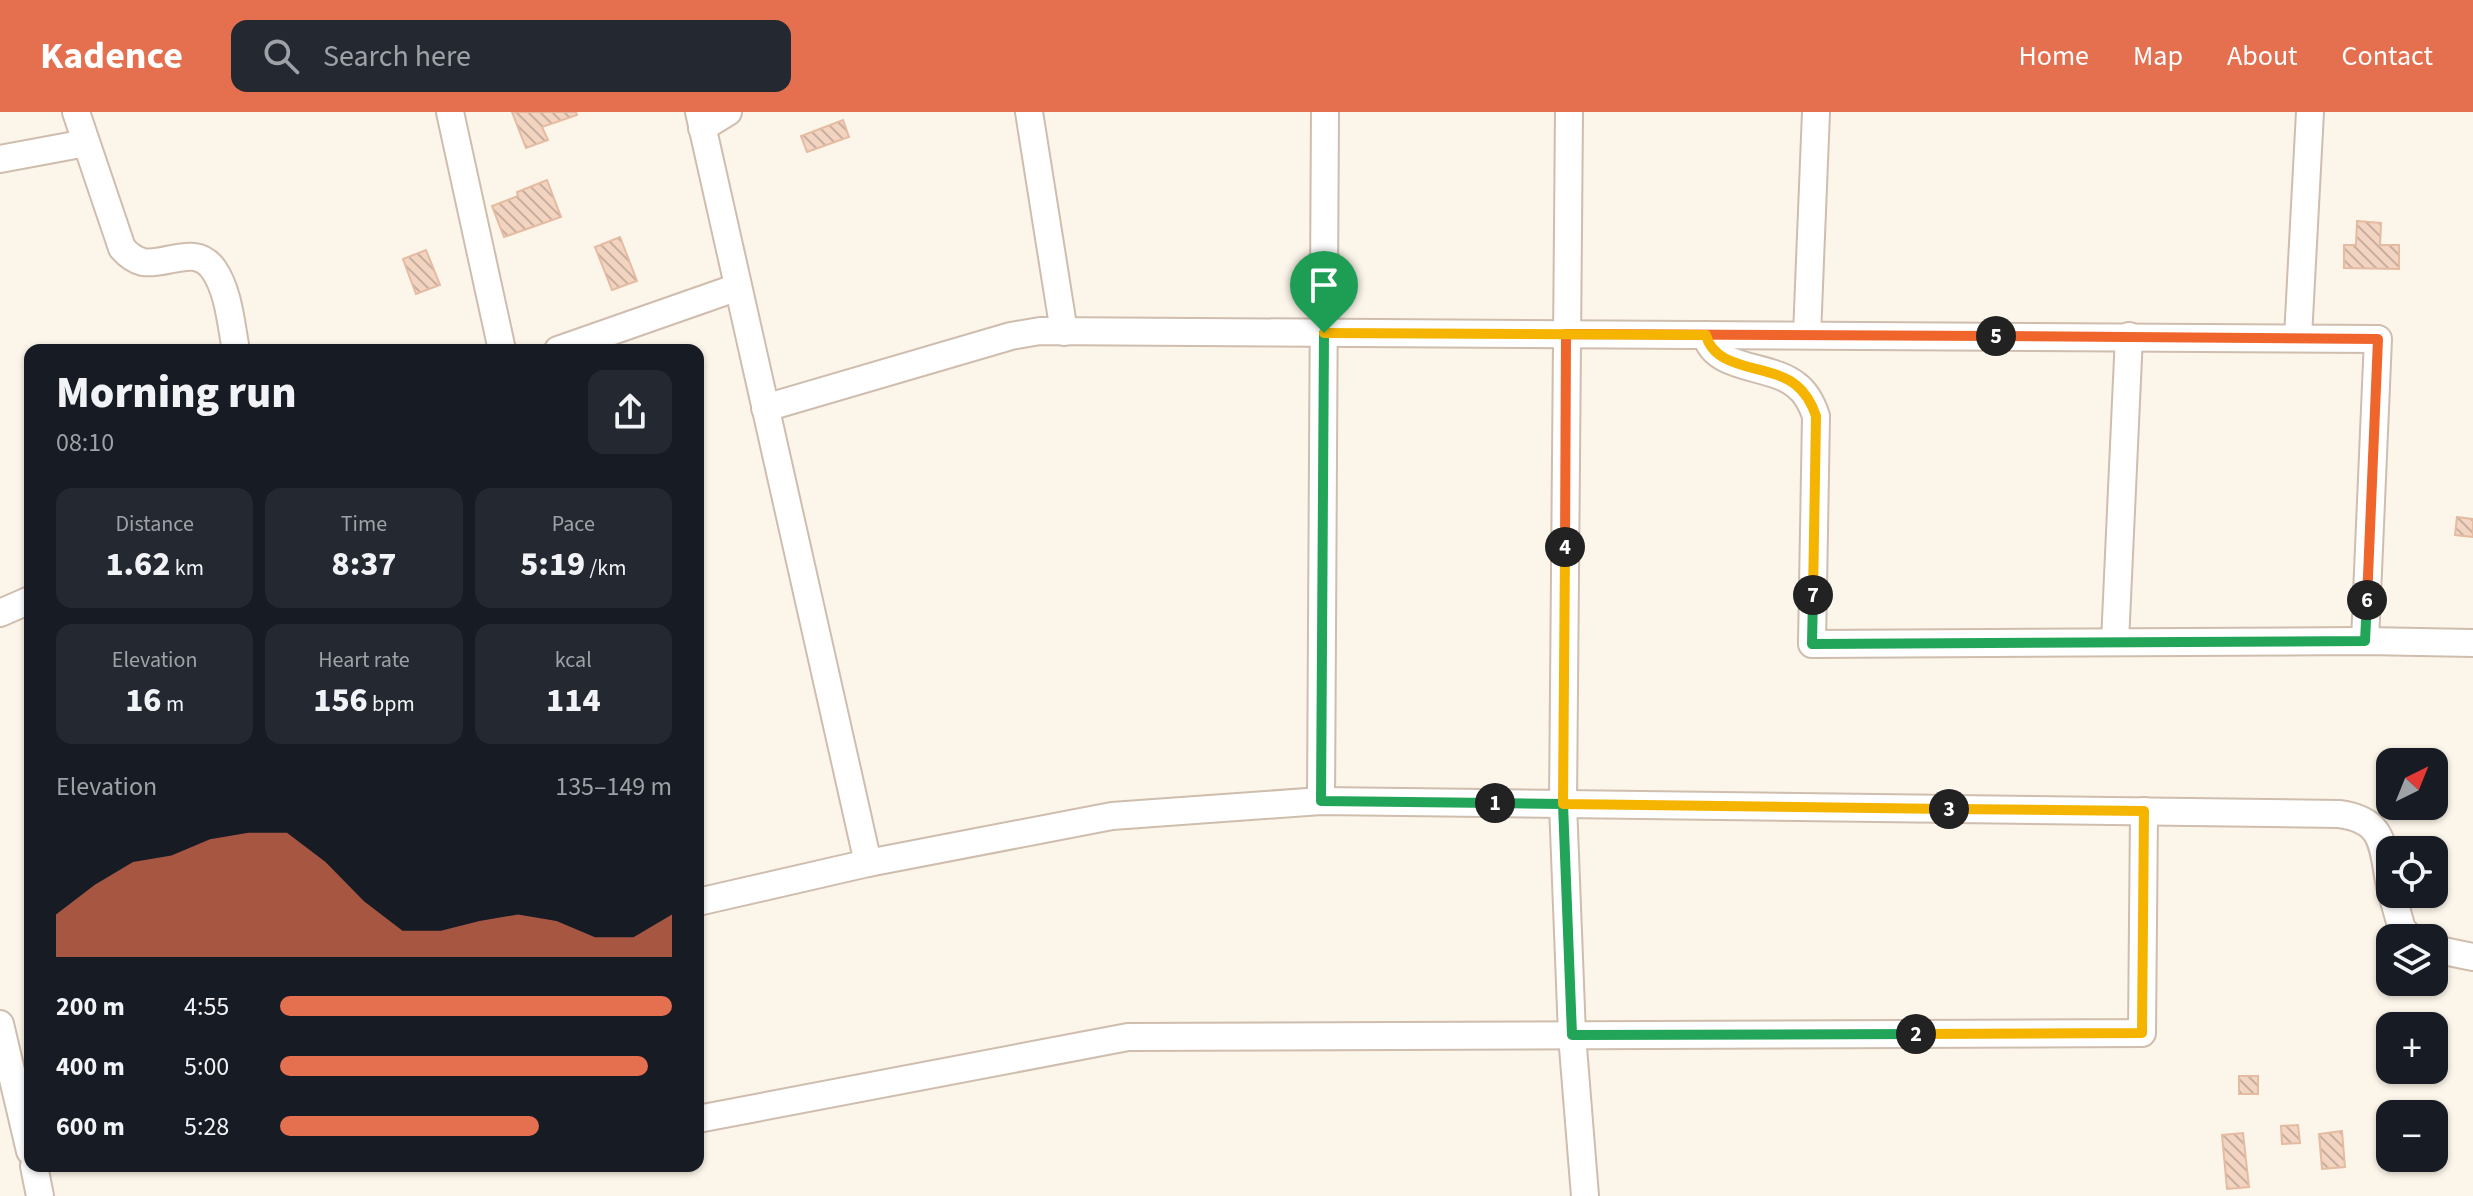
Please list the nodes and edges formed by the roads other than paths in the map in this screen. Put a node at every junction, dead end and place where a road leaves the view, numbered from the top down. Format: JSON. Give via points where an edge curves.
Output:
{"nodes":[{"id":1,"x":76,"y":112,"type":"edge"},
{"id":2,"x":450,"y":112,"type":"edge"},
{"id":3,"x":728,"y":112,"type":"edge"},
{"id":4,"x":1029,"y":112,"type":"edge"},
{"id":5,"x":1325,"y":112,"type":"edge"},
{"id":6,"x":1569,"y":112,"type":"edge"},
{"id":7,"x":1816,"y":112,"type":"edge"},
{"id":8,"x":2310,"y":112,"type":"edge"},
{"id":9,"x":700,"y":120,"type":"edge"},
{"id":10,"x":86,"y":143,"type":"junction"},
{"id":11,"x":0,"y":159,"type":"edge"},
{"id":12,"x":738,"y":287,"type":"junction"},
{"id":13,"x":1064,"y":332,"type":"junction"},
{"id":14,"x":1324,"y":333,"type":"junction"},
{"id":15,"x":1566,"y":334,"type":"junction"},
{"id":16,"x":1706,"y":335,"type":"junction"},
{"id":17,"x":1807,"y":335,"type":"junction"},
{"id":18,"x":2129,"y":336,"type":"junction"},
{"id":19,"x":2298,"y":337,"type":"junction"},
{"id":20,"x":235,"y":344,"type":"edge"},
{"id":21,"x":501,"y":344,"type":"edge"},
{"id":22,"x":575,"y":344,"type":"edge"},
{"id":23,"x":765,"y":408,"type":"junction"},
{"id":24,"x":24,"y":603,"type":"edge"},
{"id":25,"x":0,"y":613,"type":"edge"},
{"id":26,"x":2365,"y":641,"type":"junction"},
{"id":27,"x":2115,"y":642,"type":"junction"},
{"id":28,"x":2473,"y":643,"type":"edge"},
{"id":29,"x":1321,"y":801,"type":"junction"},
{"id":30,"x":1563,"y":804,"type":"junction"},
{"id":31,"x":2144,"y":811,"type":"junction"},
{"id":32,"x":2378,"y":836,"type":"edge"},
{"id":33,"x":868,"y":863,"type":"junction"},
{"id":34,"x":704,"y":901,"type":"edge"},
{"id":35,"x":2448,"y":952,"type":"edge"},
{"id":36,"x":2473,"y":957,"type":"edge"},
{"id":37,"x":0,"y":1024,"type":"edge"},
{"id":38,"x":1572,"y":1035,"type":"junction"},
{"id":39,"x":13,"y":1052,"type":"edge"},
{"id":40,"x":24,"y":1116,"type":"edge"},
{"id":41,"x":704,"y":1118,"type":"edge"},
{"id":42,"x":35,"y":1172,"type":"edge"},
{"id":43,"x":40,"y":1196,"type":"edge"},
{"id":44,"x":1585,"y":1196,"type":"edge"}],
"edges":[{"from":1,"to":10,"type":"street"},
{"from":2,"to":21,"type":"street"},
{"from":3,"to":9,"type":"street"},
{"from":4,"to":13,"type":"street"},
{"from":5,"to":14,"type":"street"},
{"from":6,"to":15,"type":"street"},
{"from":7,"to":17,"type":"street"},
{"from":8,"to":19,"type":"street"},
{"from":9,"to":12,"type":"street"},
{"from":10,"to":11,"type":"street"},
{"from":10,"to":20,"type":"street","via":[[122,248],[142,262],[188,256],[210,265],[222,287]]},
{"from":12,"to":22,"type":"street"},
{"from":12,"to":23,"type":"street"},
{"from":13,"to":14,"type":"street"},
{"from":13,"to":23,"type":"street","via":[[1011,336]]},
{"from":14,"to":15,"type":"street"},
{"from":14,"to":29,"type":"street"},
{"from":15,"to":16,"type":"street"},
{"from":15,"to":30,"type":"street"},
{"from":16,"to":17,"type":"street"},
{"from":16,"to":27,"type":"street","via":[[1708,345],[1721,356],[1796,385],[1816,416],[1812,644]]},
{"from":17,"to":18,"type":"street"},
{"from":18,"to":19,"type":"street"},
{"from":18,"to":27,"type":"street"},
{"from":19,"to":26,"type":"street","via":[[2378,339]]},
{"from":23,"to":33,"type":"street"},
{"from":24,"to":25,"type":"street"},
{"from":26,"to":27,"type":"street"},
{"from":26,"to":28,"type":"street"},
{"from":29,"to":30,"type":"street"},
{"from":29,"to":33,"type":"street","via":[[1112,816]]},
{"from":30,"to":31,"type":"street"},
{"from":30,"to":38,"type":"street"},
{"from":31,"to":32,"type":"street","via":[[2339,814],[2356,816],[2374,827]]},
{"from":31,"to":38,"type":"street","via":[[2142,1033]]},
{"from":33,"to":34,"type":"street"},
{"from":35,"to":36,"type":"street"},
{"from":37,"to":39,"type":"street"},
{"from":38,"to":41,"type":"street","via":[[1128,1037]]},
{"from":38,"to":44,"type":"street"},
{"from":39,"to":40,"type":"street"},
{"from":42,"to":43,"type":"street"}]}
